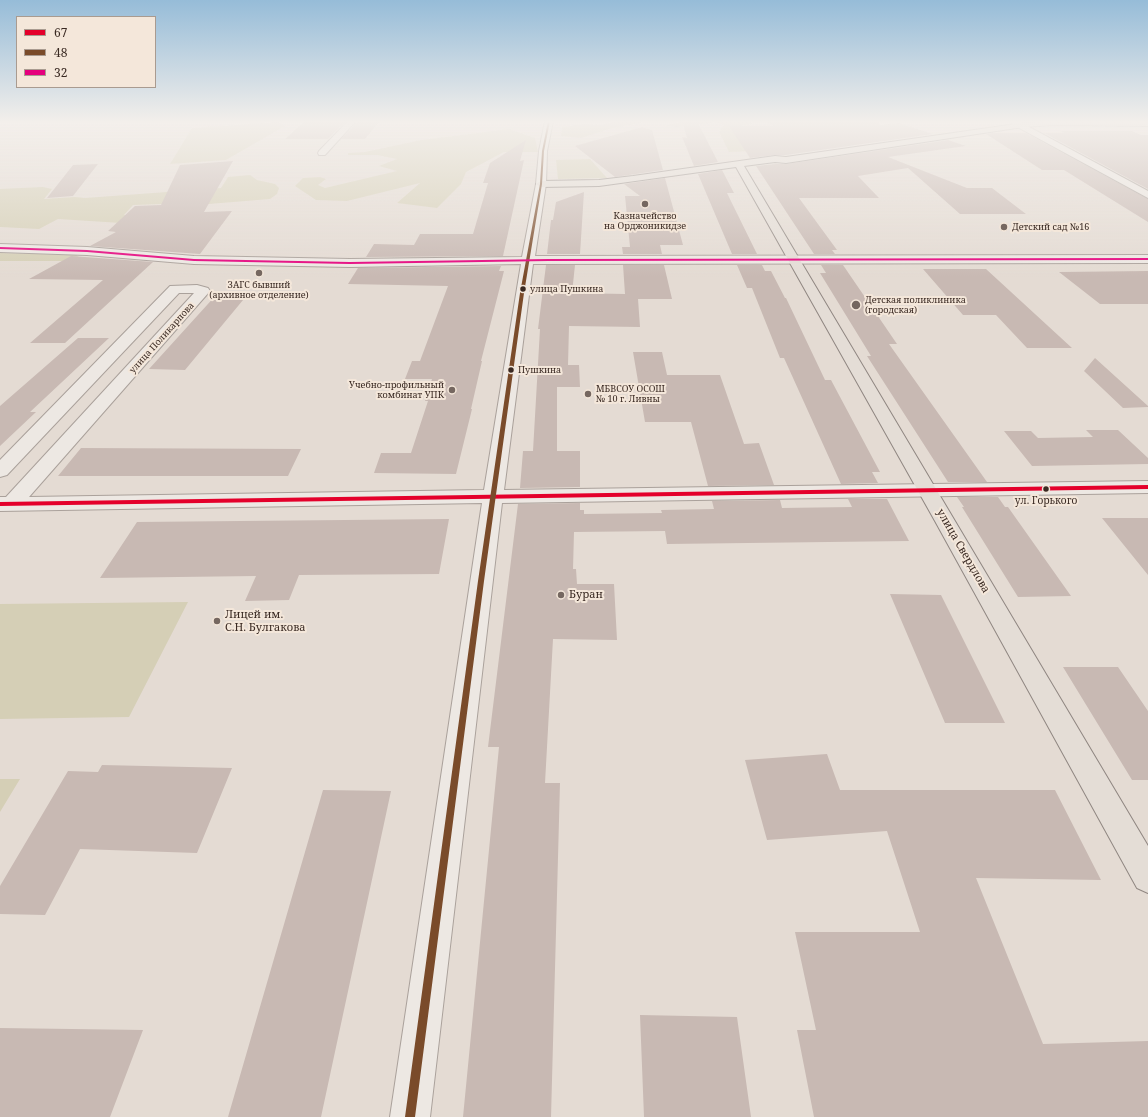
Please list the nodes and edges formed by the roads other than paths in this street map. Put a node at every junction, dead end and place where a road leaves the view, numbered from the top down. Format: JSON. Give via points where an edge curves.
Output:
{"nodes":[{"id":1,"x":541,"y":173,"type":"edge"},
{"id":2,"x":676,"y":173,"type":"edge"},
{"id":3,"x":744,"y":173,"type":"edge"},
{"id":4,"x":1110,"y":173,"type":"edge"},
{"id":5,"x":540,"y":184,"type":"junction"},
{"id":6,"x":1148,"y":195,"type":"edge"},
{"id":7,"x":0,"y":248,"type":"edge"},
{"id":8,"x":1148,"y":259,"type":"edge"},
{"id":9,"x":794,"y":260,"type":"junction"},
{"id":10,"x":528,"y":261,"type":"junction"},
{"id":11,"x":0,"y":471,"type":"edge"},
{"id":12,"x":1148,"y":487,"type":"edge"},
{"id":13,"x":927,"y":490,"type":"junction"},
{"id":14,"x":494,"y":497,"type":"junction"},
{"id":15,"x":5,"y":504,"type":"edge"},
{"id":16,"x":1148,"y":877,"type":"edge"},
{"id":17,"x":410,"y":1117,"type":"edge"}],
"edges":[{"from":1,"to":5,"type":"street"},
{"from":2,"to":5,"type":"main road","via":[[607,182]]},
{"from":3,"to":9,"type":"main road","name":"улица Свердлова"},
{"from":4,"to":6,"type":"street"},
{"from":5,"to":10,"type":"street"},
{"from":7,"to":10,"type":"street","via":[[100,252],[194,260],[350,263]]},
{"from":8,"to":9,"type":"street"},
{"from":9,"to":10,"type":"street"},
{"from":9,"to":13,"type":"main road","name":"улица Свердлова"},
{"from":10,"to":14,"type":"street"},
{"from":11,"to":15,"type":"street","name":"улица Поликарпова","via":[[175,289],[203,291]]},
{"from":12,"to":13,"type":"street"},
{"from":13,"to":14,"type":"street"},
{"from":13,"to":16,"type":"main road","name":"улица Свердлова"},
{"from":14,"to":15,"type":"street"},
{"from":14,"to":17,"type":"street"}]}
